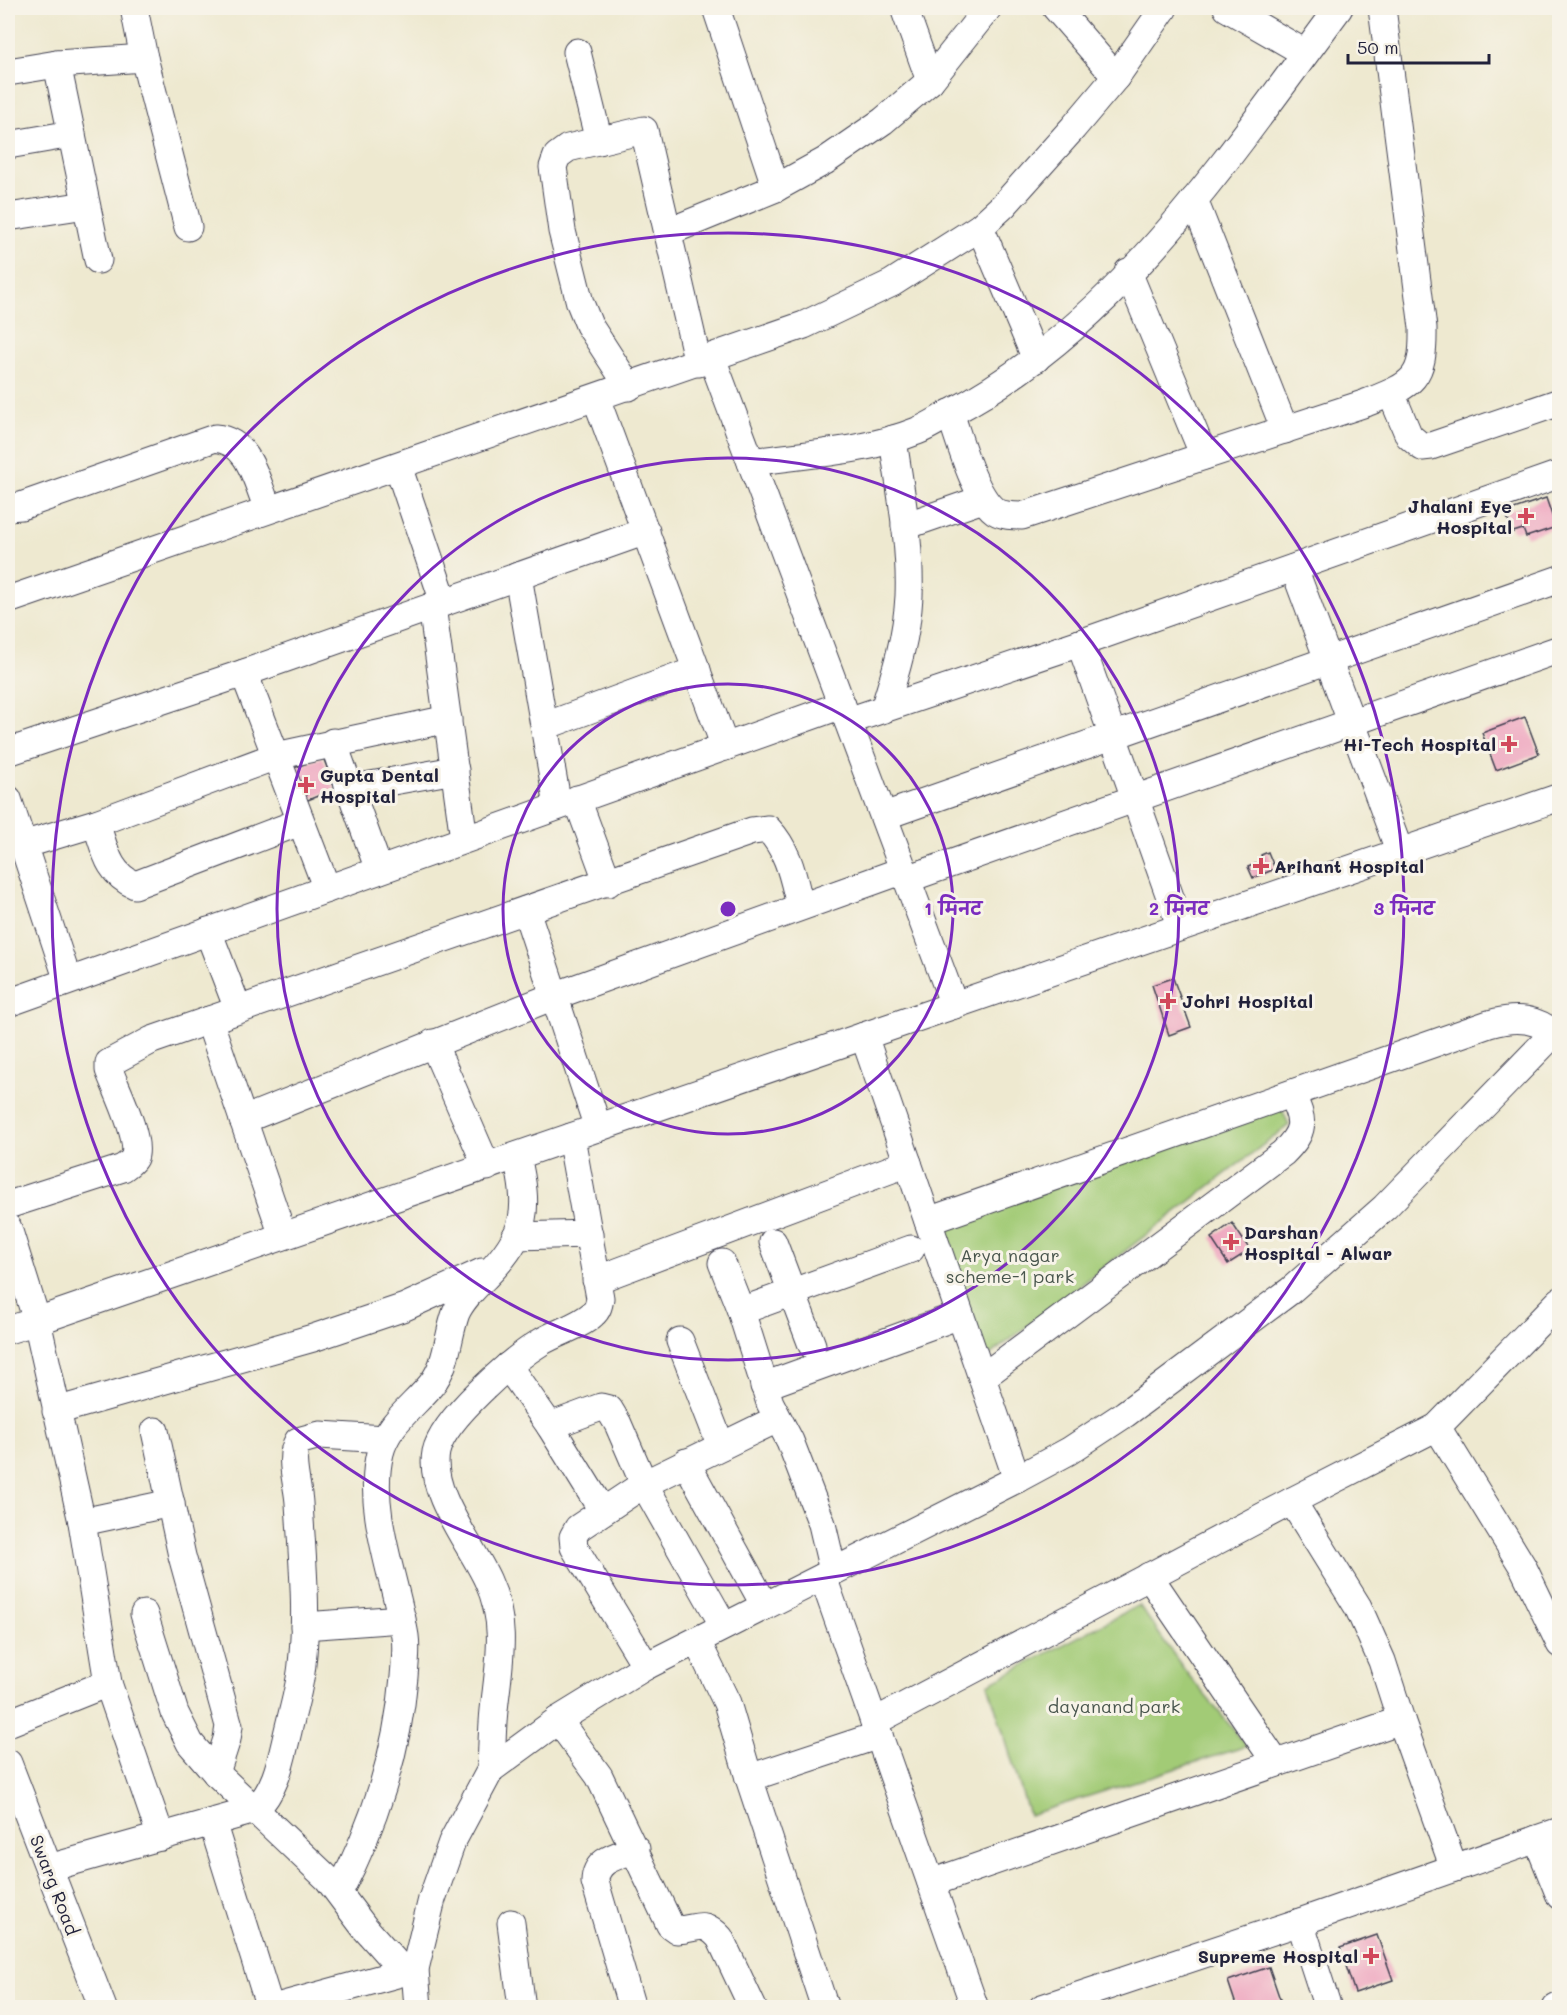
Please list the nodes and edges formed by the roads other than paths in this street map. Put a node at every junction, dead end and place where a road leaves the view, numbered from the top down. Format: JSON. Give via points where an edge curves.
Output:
{"nodes":[{"id":1,"x":134,"y":8,"type":"edge"},
{"id":2,"x":716,"y":8,"type":"edge"},
{"id":3,"x":904,"y":8,"type":"edge"},
{"id":4,"x":988,"y":8,"type":"edge"},
{"id":5,"x":1056,"y":8,"type":"edge"},
{"id":6,"x":1164,"y":8,"type":"edge"},
{"id":7,"x":1227,"y":8,"type":"edge"},
{"id":8,"x":1339,"y":8,"type":"edge"},
{"id":9,"x":1382,"y":8,"type":"edge"},
{"id":10,"x":577,"y":52,"type":"dead end"},
{"id":11,"x":1305,"y":53,"type":"junction"},
{"id":12,"x":144,"y":58,"type":"junction"},
{"id":13,"x":57,"y":64,"type":"junction"},
{"id":14,"x":8,"y":72,"type":"edge"},
{"id":15,"x":1116,"y":77,"type":"junction"},
{"id":16,"x":930,"y":81,"type":"junction"},
{"id":17,"x":72,"y":134,"type":"junction"},
{"id":18,"x":599,"y":141,"type":"junction"},
{"id":19,"x":8,"y":145,"type":"edge"},
{"id":20,"x":776,"y":188,"type":"junction"},
{"id":21,"x":1194,"y":200,"type":"junction"},
{"id":22,"x":86,"y":205,"type":"junction"},
{"id":23,"x":8,"y":217,"type":"edge"},
{"id":24,"x":188,"y":227,"type":"dead end"},
{"id":25,"x":980,"y":227,"type":"junction"},
{"id":26,"x":668,"y":232,"type":"junction"},
{"id":27,"x":98,"y":260,"type":"dead end"},
{"id":28,"x":1128,"y":272,"type":"junction"},
{"id":29,"x":1036,"y":359,"type":"junction"},
{"id":30,"x":705,"y":360,"type":"junction"},
{"id":31,"x":629,"y":387,"type":"junction"},
{"id":32,"x":1391,"y":393,"type":"junction"},
{"id":33,"x":596,"y":398,"type":"junction"},
{"id":34,"x":1560,"y":402,"type":"edge"},
{"id":35,"x":950,"y":413,"type":"junction"},
{"id":36,"x":1285,"y":430,"type":"junction"},
{"id":37,"x":893,"y":439,"type":"junction"},
{"id":38,"x":1204,"y":456,"type":"junction"},
{"id":39,"x":751,"y":462,"type":"junction"},
{"id":40,"x":398,"y":466,"type":"junction"},
{"id":41,"x":1560,"y":474,"type":"edge"},
{"id":42,"x":983,"y":499,"type":"junction"},
{"id":43,"x":8,"y":507,"type":"edge"},
{"id":44,"x":268,"y":509,"type":"junction"},
{"id":45,"x":905,"y":526,"type":"junction"},
{"id":46,"x":646,"y":531,"type":"junction"},
{"id":47,"x":1294,"y":568,"type":"junction"},
{"id":48,"x":518,"y":576,"type":"junction"},
{"id":49,"x":1560,"y":579,"type":"edge"},
{"id":50,"x":8,"y":600,"type":"edge"},
{"id":51,"x":438,"y":604,"type":"junction"},
{"id":52,"x":1080,"y":643,"type":"junction"},
{"id":53,"x":1560,"y":648,"type":"edge"},
{"id":54,"x":1329,"y":662,"type":"junction"},
{"id":55,"x":697,"y":670,"type":"junction"},
{"id":56,"x":244,"y":673,"type":"junction"},
{"id":57,"x":884,"y":709,"type":"junction"},
{"id":58,"x":845,"y":713,"type":"junction"},
{"id":59,"x":448,"y":718,"type":"junction"},
{"id":60,"x":1351,"y":722,"type":"junction"},
{"id":61,"x":544,"y":726,"type":"junction"},
{"id":62,"x":1114,"y":738,"type":"junction"},
{"id":63,"x":333,"y":742,"type":"junction"},
{"id":64,"x":725,"y":747,"type":"junction"},
{"id":65,"x":8,"y":752,"type":"edge"},
{"id":66,"x":276,"y":756,"type":"junction"},
{"id":67,"x":455,"y":770,"type":"junction"},
{"id":68,"x":348,"y":789,"type":"junction"},
{"id":69,"x":1560,"y":797,"type":"edge"},
{"id":70,"x":8,"y":799,"type":"edge"},
{"id":71,"x":1136,"y":799,"type":"junction"},
{"id":72,"x":568,"y":802,"type":"junction"},
{"id":73,"x":884,"y":816,"type":"junction"},
{"id":74,"x":300,"y":822,"type":"junction"},
{"id":75,"x":96,"y":824,"type":"junction"},
{"id":76,"x":464,"y":839,"type":"junction"},
{"id":77,"x":23,"y":845,"type":"junction"},
{"id":78,"x":1399,"y":850,"type":"junction"},
{"id":79,"x":380,"y":870,"type":"junction"},
{"id":80,"x":906,"y":874,"type":"junction"},
{"id":81,"x":608,"y":883,"type":"junction"},
{"id":82,"x":327,"y":889,"type":"junction"},
{"id":83,"x":800,"y":905,"type":"junction"},
{"id":84,"x":526,"y":910,"type":"junction"},
{"id":85,"x":1180,"y":925,"type":"junction"},
{"id":86,"x":208,"y":931,"type":"junction"},
{"id":87,"x":68,"y":981,"type":"junction"},
{"id":88,"x":554,"y":996,"type":"junction"},
{"id":89,"x":8,"y":1003,"type":"edge"},
{"id":90,"x":954,"y":1005,"type":"junction"},
{"id":91,"x":238,"y":1010,"type":"junction"},
{"id":92,"x":209,"y":1020,"type":"junction"},
{"id":93,"x":1558,"y":1033,"type":"edge"},
{"id":94,"x":864,"y":1036,"type":"junction"},
{"id":95,"x":433,"y":1042,"type":"junction"},
{"id":96,"x":1291,"y":1094,"type":"junction"},
{"id":97,"x":243,"y":1120,"type":"junction"},
{"id":98,"x":598,"y":1128,"type":"junction"},
{"id":99,"x":571,"y":1137,"type":"junction"},
{"id":100,"x":517,"y":1156,"type":"junction"},
{"id":101,"x":908,"y":1164,"type":"junction"},
{"id":102,"x":487,"y":1167,"type":"junction"},
{"id":103,"x":8,"y":1205,"type":"edge"},
{"id":104,"x":928,"y":1221,"type":"junction"},
{"id":105,"x":8,"y":1228,"type":"edge"},
{"id":106,"x":589,"y":1234,"type":"junction"},
{"id":107,"x":283,"y":1236,"type":"junction"},
{"id":108,"x":516,"y":1236,"type":"junction"},
{"id":109,"x":773,"y":1242,"type":"dead end"},
{"id":110,"x":911,"y":1249,"type":"dead end"},
{"id":111,"x":12,"y":1253,"type":"edge"},
{"id":112,"x":722,"y":1263,"type":"dead end"},
{"id":113,"x":496,"y":1265,"type":"junction"},
{"id":114,"x":596,"y":1280,"type":"junction"},
{"id":115,"x":792,"y":1293,"type":"junction"},
{"id":116,"x":1558,"y":1306,"type":"edge"},
{"id":117,"x":741,"y":1311,"type":"junction"},
{"id":118,"x":960,"y":1315,"type":"junction"},
{"id":119,"x":37,"y":1321,"type":"junction"},
{"id":120,"x":8,"y":1330,"type":"edge"},
{"id":121,"x":680,"y":1341,"type":"dead end"},
{"id":122,"x":812,"y":1345,"type":"dead end"},
{"id":123,"x":508,"y":1366,"type":"junction"},
{"id":124,"x":983,"y":1377,"type":"junction"},
{"id":125,"x":764,"y":1386,"type":"junction"},
{"id":126,"x":56,"y":1411,"type":"junction"},
{"id":127,"x":777,"y":1419,"type":"junction"},
{"id":128,"x":550,"y":1426,"type":"junction"},
{"id":129,"x":1437,"y":1427,"type":"junction"},
{"id":130,"x":154,"y":1431,"type":"dead end"},
{"id":131,"x":385,"y":1438,"type":"junction"},
{"id":132,"x":721,"y":1446,"type":"junction"},
{"id":133,"x":686,"y":1462,"type":"junction"},
{"id":134,"x":1017,"y":1479,"type":"junction"},
{"id":135,"x":644,"y":1484,"type":"junction"},
{"id":136,"x":1292,"y":1500,"type":"junction"},
{"id":137,"x":171,"y":1503,"type":"junction"},
{"id":138,"x":602,"y":1510,"type":"junction"},
{"id":139,"x":82,"y":1522,"type":"junction"},
{"id":140,"x":828,"y":1574,"type":"junction"},
{"id":141,"x":1149,"y":1576,"type":"junction"},
{"id":142,"x":765,"y":1606,"type":"junction"},
{"id":143,"x":144,"y":1614,"type":"dead end"},
{"id":144,"x":402,"y":1619,"type":"junction"},
{"id":145,"x":304,"y":1626,"type":"junction"},
{"id":146,"x":724,"y":1626,"type":"junction"},
{"id":147,"x":697,"y":1641,"type":"junction"},
{"id":148,"x":1560,"y":1644,"type":"edge"},
{"id":149,"x":646,"y":1666,"type":"junction"},
{"id":150,"x":108,"y":1683,"type":"junction"},
{"id":151,"x":558,"y":1720,"type":"junction"},
{"id":152,"x":1401,"y":1720,"type":"junction"},
{"id":153,"x":8,"y":1723,"type":"edge"},
{"id":154,"x":876,"y":1728,"type":"junction"},
{"id":155,"x":1276,"y":1763,"type":"junction"},
{"id":156,"x":491,"y":1769,"type":"junction"},
{"id":157,"x":9,"y":1770,"type":"edge"},
{"id":158,"x":216,"y":1773,"type":"junction"},
{"id":159,"x":749,"y":1778,"type":"junction"},
{"id":160,"x":255,"y":1810,"type":"junction"},
{"id":161,"x":212,"y":1822,"type":"junction"},
{"id":162,"x":1548,"y":1835,"type":"edge"},
{"id":163,"x":161,"y":1837,"type":"junction"},
{"id":164,"x":636,"y":1849,"type":"junction"},
{"id":165,"x":48,"y":1868,"type":"junction"},
{"id":166,"x":1454,"y":1868,"type":"junction"},
{"id":167,"x":931,"y":1883,"type":"junction"},
{"id":168,"x":339,"y":1892,"type":"junction"},
{"id":169,"x":1560,"y":1896,"type":"edge"},
{"id":170,"x":1300,"y":1922,"type":"junction"},
{"id":171,"x":511,"y":1923,"type":"dead end"},
{"id":172,"x":409,"y":1971,"type":"junction"},
{"id":173,"x":103,"y":2007,"type":"edge"},
{"id":174,"x":272,"y":2007,"type":"edge"},
{"id":175,"x":418,"y":2007,"type":"edge"},
{"id":176,"x":522,"y":2007,"type":"edge"},
{"id":177,"x":632,"y":2007,"type":"edge"},
{"id":178,"x":753,"y":2007,"type":"edge"},
{"id":179,"x":825,"y":2007,"type":"edge"},
{"id":180,"x":975,"y":2007,"type":"edge"},
{"id":181,"x":1042,"y":2007,"type":"edge"},
{"id":182,"x":1328,"y":2007,"type":"edge"}],
"edges":[{"from":1,"to":12,"type":"street"},
{"from":2,"to":20,"type":"street"},
{"from":3,"to":16,"type":"street"},
{"from":4,"to":16,"type":"street"},
{"from":5,"to":15,"type":"street"},
{"from":6,"to":15,"type":"street"},
{"from":7,"to":11,"type":"street"},
{"from":8,"to":11,"type":"street"},
{"from":9,"to":32,"type":"street","via":[[1424,356],[1411,381]]},
{"from":10,"to":18,"type":"street"},
{"from":11,"to":21,"type":"street"},
{"from":12,"to":13,"type":"street"},
{"from":12,"to":24,"type":"street"},
{"from":13,"to":14,"type":"street"},
{"from":13,"to":17,"type":"street"},
{"from":15,"to":25,"type":"street"},
{"from":16,"to":20,"type":"street","via":[[883,121],[825,161]]},
{"from":17,"to":19,"type":"street"},
{"from":17,"to":22,"type":"street"},
{"from":18,"to":26,"type":"street","via":[[644,130]]},
{"from":18,"to":31,"type":"street","via":[[568,148],[557,156],[554,182],[580,303],[589,325]]},
{"from":20,"to":26,"type":"street"},
{"from":21,"to":28,"type":"street"},
{"from":21,"to":36,"type":"street"},
{"from":22,"to":23,"type":"street"},
{"from":22,"to":27,"type":"street"},
{"from":25,"to":29,"type":"street"},
{"from":25,"to":30,"type":"street","via":[[892,284],[804,325]]},
{"from":26,"to":30,"type":"street"},
{"from":28,"to":29,"type":"street","via":[[1076,327]]},
{"from":28,"to":38,"type":"street"},
{"from":29,"to":35,"type":"street"},
{"from":30,"to":31,"type":"street"},
{"from":30,"to":39,"type":"street"},
{"from":31,"to":33,"type":"street"},
{"from":32,"to":34,"type":"street","via":[[1409,436],[1422,447]]},
{"from":32,"to":36,"type":"street"},
{"from":33,"to":40,"type":"street"},
{"from":33,"to":46,"type":"street"},
{"from":35,"to":37,"type":"street","via":[[918,431]]},
{"from":35,"to":42,"type":"street"},
{"from":36,"to":38,"type":"street"},
{"from":37,"to":39,"type":"street"},
{"from":37,"to":45,"type":"street"},
{"from":38,"to":42,"type":"street","via":[[1022,516],[995,511]]},
{"from":39,"to":58,"type":"street"},
{"from":40,"to":44,"type":"street"},
{"from":40,"to":51,"type":"street"},
{"from":41,"to":47,"type":"street"},
{"from":42,"to":45,"type":"street"},
{"from":43,"to":44,"type":"street","via":[[21,506],[215,438],[229,439],[241,448]]},
{"from":44,"to":50,"type":"street"},
{"from":45,"to":57,"type":"street","via":[[909,595],[906,624]]},
{"from":46,"to":48,"type":"street"},
{"from":46,"to":55,"type":"street"},
{"from":47,"to":52,"type":"street"},
{"from":47,"to":54,"type":"street"},
{"from":48,"to":51,"type":"street"},
{"from":48,"to":61,"type":"street"},
{"from":49,"to":54,"type":"street"},
{"from":51,"to":56,"type":"street"},
{"from":51,"to":59,"type":"street"},
{"from":52,"to":57,"type":"street"},
{"from":52,"to":62,"type":"street"},
{"from":53,"to":60,"type":"street"},
{"from":54,"to":60,"type":"street"},
{"from":54,"to":62,"type":"street"},
{"from":55,"to":61,"type":"street"},
{"from":55,"to":64,"type":"street"},
{"from":56,"to":65,"type":"street"},
{"from":56,"to":66,"type":"street"},
{"from":57,"to":58,"type":"street"},
{"from":58,"to":64,"type":"street"},
{"from":58,"to":73,"type":"street"},
{"from":59,"to":63,"type":"street"},
{"from":59,"to":67,"type":"street"},
{"from":60,"to":71,"type":"street"},
{"from":60,"to":78,"type":"street"},
{"from":61,"to":72,"type":"street"},
{"from":62,"to":71,"type":"street"},
{"from":62,"to":73,"type":"street"},
{"from":63,"to":66,"type":"street"},
{"from":63,"to":68,"type":"street"},
{"from":64,"to":72,"type":"street"},
{"from":66,"to":74,"type":"street"},
{"from":66,"to":75,"type":"street"},
{"from":67,"to":68,"type":"street"},
{"from":67,"to":76,"type":"street"},
{"from":68,"to":79,"type":"street"},
{"from":69,"to":78,"type":"street"},
{"from":70,"to":77,"type":"street"},
{"from":71,"to":80,"type":"street"},
{"from":71,"to":85,"type":"street"},
{"from":72,"to":76,"type":"street"},
{"from":72,"to":81,"type":"street"},
{"from":73,"to":80,"type":"street"},
{"from":74,"to":75,"type":"street","via":[[135,885],[113,870]]},
{"from":74,"to":82,"type":"street"},
{"from":75,"to":77,"type":"street"},
{"from":76,"to":79,"type":"street"},
{"from":77,"to":87,"type":"street"},
{"from":78,"to":85,"type":"street"},
{"from":79,"to":82,"type":"street"},
{"from":80,"to":83,"type":"street"},
{"from":80,"to":90,"type":"street"},
{"from":81,"to":83,"type":"street","via":[[752,831],[768,830],[786,854]]},
{"from":81,"to":84,"type":"street"},
{"from":82,"to":86,"type":"street"},
{"from":83,"to":88,"type":"street"},
{"from":84,"to":88,"type":"street"},
{"from":84,"to":91,"type":"street"},
{"from":85,"to":90,"type":"street"},
{"from":86,"to":87,"type":"street"},
{"from":86,"to":91,"type":"street"},
{"from":87,"to":89,"type":"street"},
{"from":88,"to":95,"type":"street"},
{"from":88,"to":98,"type":"street"},
{"from":90,"to":94,"type":"street"},
{"from":91,"to":92,"type":"street"},
{"from":92,"to":97,"type":"street"},
{"from":92,"to":103,"type":"street","via":[[152,1040],[109,1063],[133,1132],[134,1159],[123,1168]]},
{"from":93,"to":96,"type":"street","via":[[1535,1021],[1510,1018]]},
{"from":93,"to":134,"type":"street","via":[[1385,1207],[1290,1291],[1125,1414]]},
{"from":94,"to":98,"type":"street"},
{"from":94,"to":101,"type":"street"},
{"from":95,"to":97,"type":"street"},
{"from":95,"to":102,"type":"street"},
{"from":96,"to":104,"type":"street"},
{"from":96,"to":124,"type":"street","via":[[1302,1125],[1296,1140],[1283,1154]]},
{"from":97,"to":107,"type":"street"},
{"from":98,"to":99,"type":"street"},
{"from":99,"to":100,"type":"street"},
{"from":99,"to":106,"type":"street"},
{"from":100,"to":102,"type":"street"},
{"from":100,"to":108,"type":"street","via":[[526,1209]]},
{"from":101,"to":104,"type":"street"},
{"from":101,"to":114,"type":"street"},
{"from":102,"to":107,"type":"street"},
{"from":104,"to":118,"type":"street"},
{"from":105,"to":111,"type":"street"},
{"from":106,"to":108,"type":"street"},
{"from":106,"to":114,"type":"street"},
{"from":107,"to":119,"type":"street"},
{"from":108,"to":113,"type":"street"},
{"from":109,"to":115,"type":"street"},
{"from":110,"to":115,"type":"street"},
{"from":111,"to":119,"type":"street"},
{"from":112,"to":117,"type":"street"},
{"from":113,"to":126,"type":"street","via":[[393,1312]]},
{"from":113,"to":131,"type":"street","via":[[463,1300],[439,1374]]},
{"from":114,"to":123,"type":"street","via":[[600,1298],[593,1314],[543,1341]]},
{"from":115,"to":117,"type":"street"},
{"from":115,"to":122,"type":"street"},
{"from":116,"to":129,"type":"street"},
{"from":117,"to":125,"type":"street"},
{"from":118,"to":124,"type":"street"},
{"from":118,"to":125,"type":"street"},
{"from":119,"to":120,"type":"street"},
{"from":119,"to":126,"type":"street"},
{"from":121,"to":132,"type":"street"},
{"from":123,"to":128,"type":"street"},
{"from":123,"to":156,"type":"street","via":[[451,1424],[440,1440],[435,1466],[442,1494],[487,1579],[501,1622],[503,1639]]},
{"from":124,"to":134,"type":"street"},
{"from":125,"to":127,"type":"street"},
{"from":126,"to":139,"type":"street"},
{"from":127,"to":132,"type":"street"},
{"from":127,"to":140,"type":"street","via":[[790,1441],[822,1524]]},
{"from":128,"to":135,"type":"street","via":[[601,1407],[609,1409]]},
{"from":128,"to":138,"type":"street"},
{"from":129,"to":136,"type":"street"},
{"from":129,"to":148,"type":"street","via":[[1524,1567]]},
{"from":130,"to":137,"type":"street"},
{"from":131,"to":144,"type":"street","via":[[377,1468],[379,1501]]},
{"from":131,"to":145,"type":"street","via":[[320,1435],[298,1441],[293,1450]]},
{"from":132,"to":133,"type":"street"},
{"from":133,"to":135,"type":"street"},
{"from":133,"to":142,"type":"street"},
{"from":134,"to":140,"type":"street"},
{"from":135,"to":138,"type":"street"},
{"from":135,"to":146,"type":"street"},
{"from":136,"to":141,"type":"street"},
{"from":136,"to":152,"type":"street","via":[[1358,1607],[1382,1661]]},
{"from":137,"to":139,"type":"street"},
{"from":137,"to":158,"type":"street","via":[[229,1726]]},
{"from":138,"to":149,"type":"street","via":[[578,1528],[573,1537],[574,1547]]},
{"from":139,"to":150,"type":"street"},
{"from":140,"to":142,"type":"street"},
{"from":140,"to":154,"type":"street"},
{"from":141,"to":154,"type":"street"},
{"from":141,"to":155,"type":"street"},
{"from":142,"to":146,"type":"street"},
{"from":143,"to":158,"type":"street","via":[[182,1728]]},
{"from":144,"to":145,"type":"street"},
{"from":144,"to":168,"type":"street","via":[[406,1638],[404,1670],[392,1749],[369,1827]]},
{"from":145,"to":160,"type":"street","via":[[300,1680],[283,1754],[274,1785]]},
{"from":146,"to":147,"type":"street"},
{"from":147,"to":149,"type":"street"},
{"from":147,"to":159,"type":"street","via":[[727,1703]]},
{"from":149,"to":151,"type":"street"},
{"from":150,"to":153,"type":"street"},
{"from":150,"to":163,"type":"street"},
{"from":151,"to":156,"type":"street"},
{"from":151,"to":164,"type":"street","via":[[599,1776]]},
{"from":152,"to":155,"type":"street"},
{"from":152,"to":166,"type":"street"},
{"from":154,"to":159,"type":"street"},
{"from":154,"to":167,"type":"street"},
{"from":155,"to":167,"type":"street"},
{"from":156,"to":172,"type":"street","via":[[446,1859]]},
{"from":157,"to":165,"type":"street","name":"Swarg Road"},
{"from":158,"to":160,"type":"street"},
{"from":159,"to":179,"type":"street"},
{"from":160,"to":161,"type":"street"},
{"from":160,"to":168,"type":"street"},
{"from":161,"to":163,"type":"street"},
{"from":161,"to":174,"type":"street"},
{"from":162,"to":166,"type":"street"},
{"from":162,"to":169,"type":"street"},
{"from":163,"to":165,"type":"street"},
{"from":164,"to":177,"type":"street","via":[[601,1864],[595,1873]]},
{"from":164,"to":178,"type":"street","via":[[670,1925],[677,1930],[705,1925],[711,1928],[720,1938]]},
{"from":165,"to":173,"type":"street","name":"Swarg Road"},
{"from":166,"to":170,"type":"street"},
{"from":167,"to":180,"type":"street"},
{"from":168,"to":172,"type":"street","via":[[364,1927]]},
{"from":170,"to":181,"type":"street"},
{"from":170,"to":182,"type":"street"},
{"from":171,"to":176,"type":"street"},
{"from":172,"to":174,"type":"street"},
{"from":172,"to":175,"type":"street"}]}
